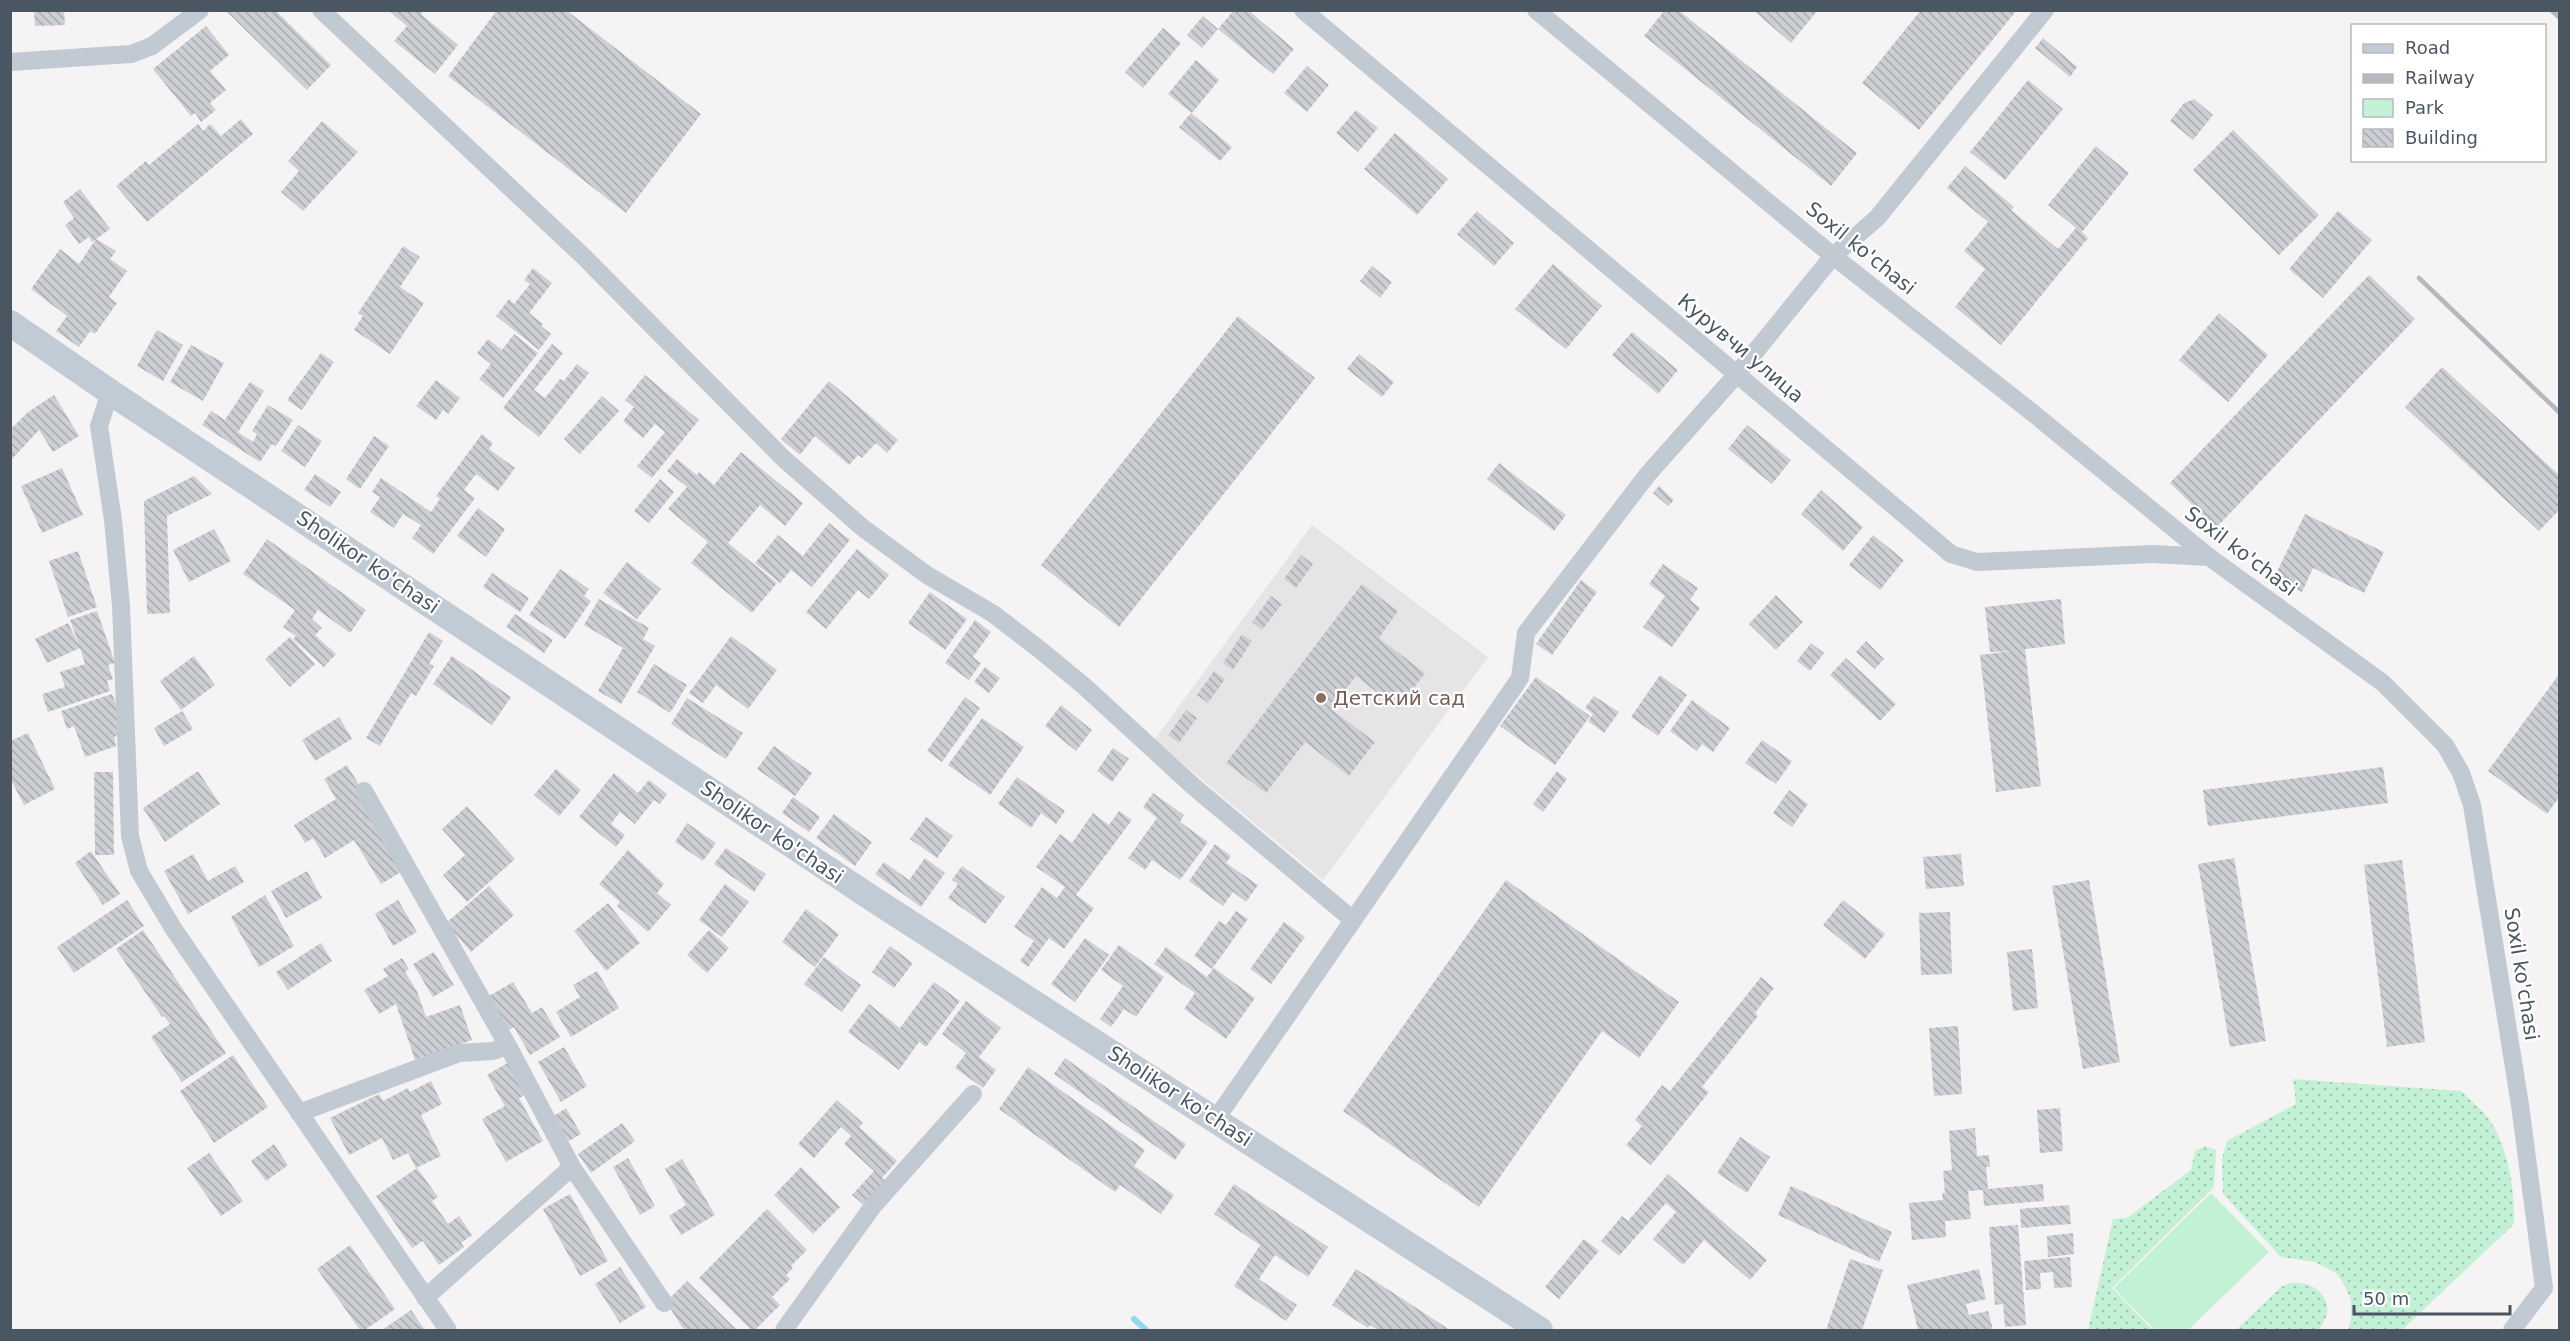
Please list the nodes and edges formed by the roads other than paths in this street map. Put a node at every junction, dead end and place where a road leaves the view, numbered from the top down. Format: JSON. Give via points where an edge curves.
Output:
{"nodes":[{"id":1,"x":200,"y":10,"type":"edge"},
{"id":2,"x":321,"y":10,"type":"edge"},
{"id":3,"x":1303,"y":10,"type":"edge"},
{"id":4,"x":1536,"y":10,"type":"edge"},
{"id":5,"x":2045,"y":10,"type":"edge"},
{"id":6,"x":10,"y":62,"type":"edge"},
{"id":7,"x":1833,"y":256,"type":"junction"},
{"id":8,"x":10,"y":323,"type":"edge"},
{"id":9,"x":1737,"y":374,"type":"junction"},
{"id":10,"x":110,"y":392,"type":"junction"},
{"id":11,"x":2209,"y":557,"type":"junction"},
{"id":12,"x":364,"y":790,"type":"dead end"},
{"id":13,"x":1353,"y":920,"type":"junction"},
{"id":14,"x":508,"y":1046,"type":"junction"},
{"id":15,"x":973,"y":1094,"type":"dead end"},
{"id":16,"x":299,"y":1113,"type":"junction"},
{"id":17,"x":1216,"y":1119,"type":"junction"},
{"id":18,"x":572,"y":1167,"type":"junction"},
{"id":19,"x":425,"y":1298,"type":"junction"},
{"id":20,"x":664,"y":1303,"type":"dead end"},
{"id":21,"x":448,"y":1330,"type":"edge"},
{"id":22,"x":784,"y":1330,"type":"edge"},
{"id":23,"x":1540,"y":1330,"type":"edge"},
{"id":24,"x":2512,"y":1330,"type":"edge"}],
"edges":[{"from":1,"to":6,"type":"street","via":[[152,46],[131,54]]},
{"from":2,"to":13,"type":"street","via":[[582,255],[784,459],[863,528],[927,575],[992,613],[1039,649],[1193,786]]},
{"from":3,"to":9,"type":"street","name":"Курувчи улица"},
{"from":4,"to":7,"type":"street","name":"Soxil ko'chasi"},
{"from":5,"to":7,"type":"street","via":[[1877,218]]},
{"from":7,"to":9,"type":"street"},
{"from":7,"to":11,"type":"street","name":"Soxil ko'chasi"},
{"from":8,"to":10,"type":"street","name":"Sholikor ko'chasi"},
{"from":9,"to":11,"type":"street","name":"Курувчи улица","via":[[1951,554],[1977,562],[2152,554]]},
{"from":9,"to":13,"type":"street","via":[[1648,474],[1526,633],[1520,678]]},
{"from":10,"to":16,"type":"street","via":[[99,426],[120,596],[127,790],[136,859],[173,928]]},
{"from":10,"to":17,"type":"street","name":"Sholikor ko'chasi","via":[[873,899]]},
{"from":11,"to":24,"type":"street","name":"Soxil ko'chasi","via":[[2383,683],[2445,745],[2461,773],[2472,805],[2513,1058],[2544,1288]]},
{"from":12,"to":14,"type":"street"},
{"from":13,"to":17,"type":"street"},
{"from":14,"to":16,"type":"street","via":[[459,1053]]},
{"from":14,"to":18,"type":"street"},
{"from":15,"to":22,"type":"street","via":[[873,1206]]},
{"from":16,"to":19,"type":"street"},
{"from":17,"to":23,"type":"street","name":"Sholikor ko'chasi"},
{"from":18,"to":19,"type":"street"},
{"from":18,"to":20,"type":"street"},
{"from":19,"to":21,"type":"street"}]}
